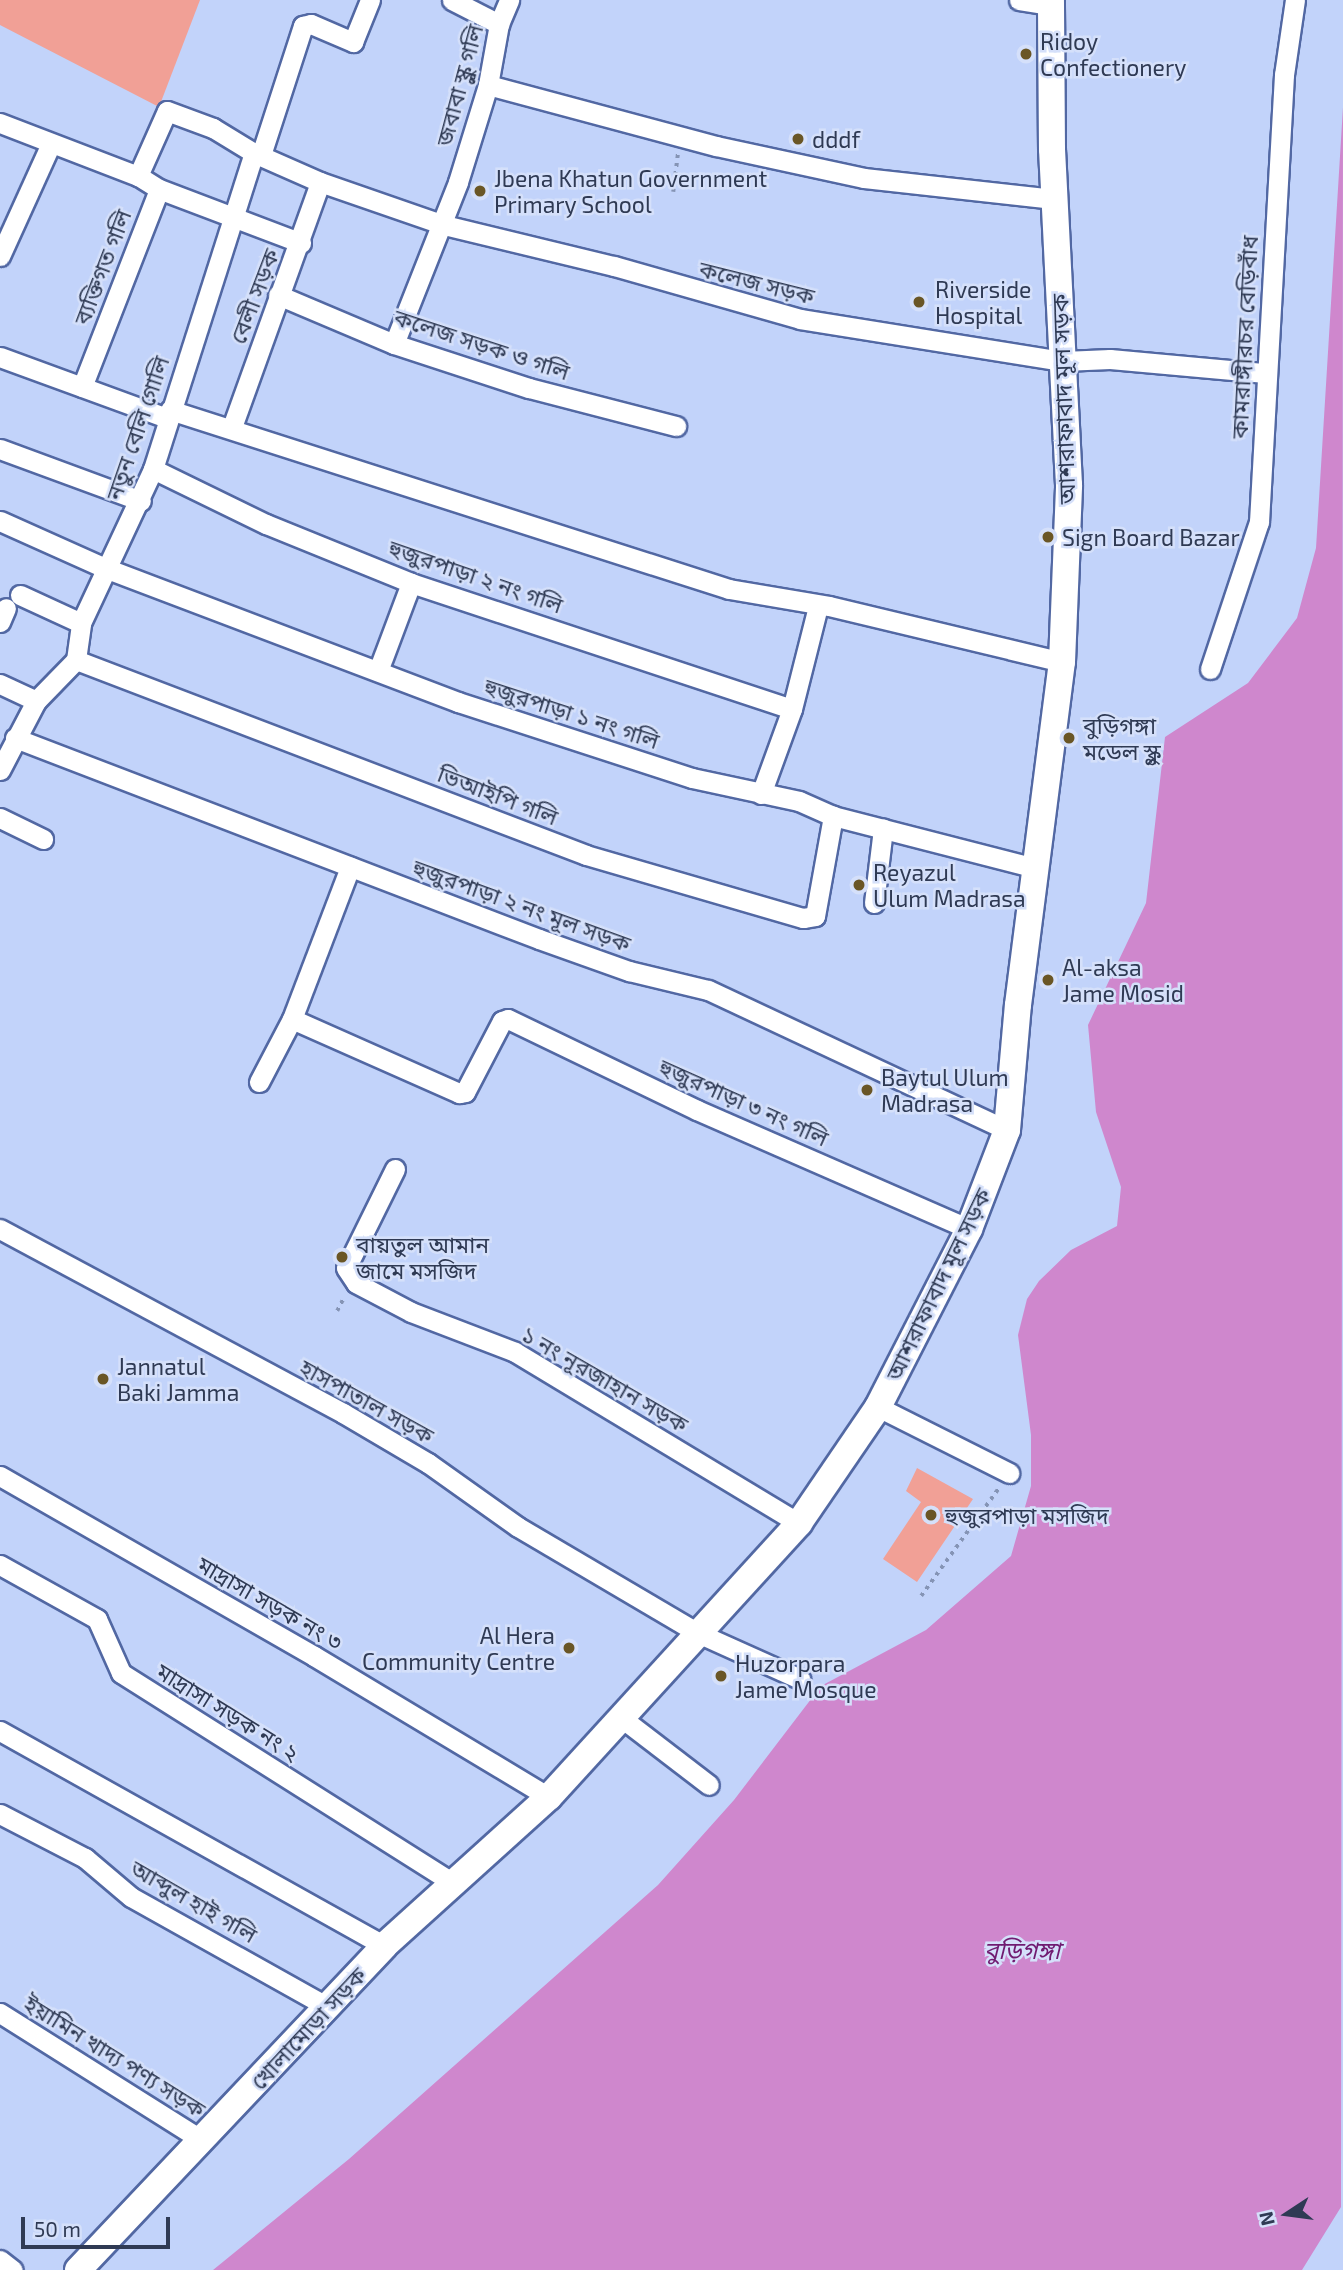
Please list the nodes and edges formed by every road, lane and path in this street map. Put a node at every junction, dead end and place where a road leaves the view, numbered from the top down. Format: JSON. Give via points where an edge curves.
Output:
{"nodes":[{"id":1,"x":370,"y":0,"type":"edge"},
{"id":2,"x":452,"y":0,"type":"edge"},
{"id":3,"x":509,"y":0,"type":"edge"},
{"id":4,"x":1019,"y":0,"type":"edge"},
{"id":5,"x":1294,"y":0,"type":"edge"},
{"id":6,"x":1051,"y":3,"type":"edge"},
{"id":7,"x":499,"y":24,"type":"junction"},
{"id":8,"x":488,"y":85,"type":"junction"},
{"id":9,"x":0,"y":123,"type":"edge"},
{"id":10,"x":682,"y":138,"type":"junction"},
{"id":11,"x":50,"y":146,"type":"junction"},
{"id":12,"x":258,"y":154,"type":"junction"},
{"id":13,"x":138,"y":176,"type":"junction"},
{"id":14,"x":320,"y":182,"type":"junction"},
{"id":15,"x":159,"y":188,"type":"junction"},
{"id":16,"x":673,"y":192,"type":"dead end"},
{"id":17,"x":1054,"y":200,"type":"junction"},
{"id":18,"x":233,"y":218,"type":"junction"},
{"id":19,"x":444,"y":225,"type":"junction"},
{"id":20,"x":301,"y":243,"type":"junction"},
{"id":21,"x":0,"y":256,"type":"edge"},
{"id":22,"x":278,"y":295,"type":"junction"},
{"id":23,"x":394,"y":344,"type":"junction"},
{"id":24,"x":0,"y":357,"type":"edge"},
{"id":25,"x":1063,"y":361,"type":"junction"},
{"id":26,"x":1265,"y":373,"type":"junction"},
{"id":27,"x":82,"y":387,"type":"junction"},
{"id":28,"x":168,"y":414,"type":"junction"},
{"id":29,"x":676,"y":426,"type":"dead end"},
{"id":30,"x":232,"y":427,"type":"junction"},
{"id":31,"x":0,"y":449,"type":"edge"},
{"id":32,"x":153,"y":469,"type":"junction"},
{"id":33,"x":141,"y":501,"type":"junction"},
{"id":34,"x":0,"y":521,"type":"edge"},
{"id":35,"x":105,"y":568,"type":"junction"},
{"id":36,"x":411,"y":583,"type":"junction"},
{"id":37,"x":818,"y":606,"type":"junction"},
{"id":38,"x":9,"y":609,"type":"edge"},
{"id":39,"x":81,"y":623,"type":"junction"},
{"id":40,"x":76,"y":660,"type":"junction"},
{"id":41,"x":1062,"y":662,"type":"junction"},
{"id":42,"x":1210,"y":669,"type":"dead end"},
{"id":43,"x":378,"y":671,"type":"junction"},
{"id":44,"x":0,"y":684,"type":"edge"},
{"id":45,"x":36,"y":701,"type":"junction"},
{"id":46,"x":792,"y":709,"type":"junction"},
{"id":47,"x":15,"y":738,"type":"junction"},
{"id":48,"x":0,"y":770,"type":"edge"},
{"id":49,"x":761,"y":794,"type":"junction"},
{"id":50,"x":833,"y":816,"type":"junction"},
{"id":51,"x":0,"y":818,"type":"edge"},
{"id":52,"x":883,"y":829,"type":"junction"},
{"id":53,"x":43,"y":839,"type":"dead end"},
{"id":54,"x":350,"y":867,"type":"junction"},
{"id":55,"x":1035,"y":868,"type":"junction"},
{"id":56,"x":874,"y":902,"type":"dead end"},
{"id":57,"x":292,"y":1018,"type":"junction"},
{"id":58,"x":259,"y":1082,"type":"dead end"},
{"id":59,"x":1007,"y":1130,"type":"junction"},
{"id":60,"x":395,"y":1169,"type":"dead end"},
{"id":61,"x":0,"y":1229,"type":"edge"},
{"id":62,"x":969,"y":1229,"type":"junction"},
{"id":63,"x":878,"y":1407,"type":"junction"},
{"id":64,"x":1009,"y":1473,"type":"joint"},
{"id":65,"x":0,"y":1476,"type":"edge"},
{"id":66,"x":799,"y":1523,"type":"junction"},
{"id":67,"x":0,"y":1564,"type":"edge"},
{"id":68,"x":921,"y":1596,"type":"dead end"},
{"id":69,"x":700,"y":1634,"type":"junction"},
{"id":70,"x":800,"y":1678,"type":"dead end"},
{"id":71,"x":620,"y":1716,"type":"junction"},
{"id":72,"x":0,"y":1731,"type":"edge"},
{"id":73,"x":709,"y":1785,"type":"dead end"},
{"id":74,"x":549,"y":1797,"type":"junction"},
{"id":75,"x":0,"y":1814,"type":"edge"},
{"id":76,"x":453,"y":1883,"type":"junction"},
{"id":77,"x":384,"y":1947,"type":"junction"},
{"id":78,"x":328,"y":2007,"type":"junction"},
{"id":79,"x":0,"y":2013,"type":"edge"},
{"id":80,"x":203,"y":2141,"type":"junction"},
{"id":81,"x":0,"y":2260,"type":"edge"},
{"id":82,"x":13,"y":2270,"type":"edge"},
{"id":83,"x":78,"y":2270,"type":"edge"}],
"edges":[{"from":1,"to":12,"type":"street","name":"নতুন বেলি গোলি","via":[[353,42],[311,24],[303,26]]},
{"from":2,"to":7,"type":"street"},
{"from":3,"to":7,"type":"street","name":"জবাবা স্কুল গলি"},
{"from":4,"to":6,"type":"street"},
{"from":5,"to":26,"type":"street","name":"কামরাঙ্গীরচর বেড়িবাঁধ","via":[[1284,75]]},
{"from":6,"to":17,"type":"street","name":"আশরাফাবাদ মূল সড়ক"},
{"from":7,"to":8,"type":"street","name":"জবাবা স্কুল গলি"},
{"from":8,"to":10,"type":"street"},
{"from":8,"to":19,"type":"street","name":"জবাবা স্কুল গলি"},
{"from":9,"to":11,"type":"street"},
{"from":10,"to":16,"type":"path"},
{"from":10,"to":17,"type":"street","via":[[864,178]]},
{"from":11,"to":13,"type":"street"},
{"from":11,"to":21,"type":"street"},
{"from":12,"to":13,"type":"street","via":[[213,128],[167,111]]},
{"from":12,"to":14,"type":"street"},
{"from":12,"to":18,"type":"street","name":"নতুন বেলি গোলি"},
{"from":13,"to":15,"type":"street"},
{"from":14,"to":19,"type":"street","name":"কলেজ সড়ক"},
{"from":14,"to":20,"type":"street","name":"বেলী সড়ক"},
{"from":15,"to":18,"type":"street"},
{"from":15,"to":27,"type":"street","name":"ব্যক্তিগত গলি"},
{"from":17,"to":25,"type":"street","name":"আশরাফাবাদ মূল সড়ক"},
{"from":18,"to":20,"type":"street"},
{"from":18,"to":28,"type":"street","name":"নতুন বেলি গোলি"},
{"from":19,"to":23,"type":"street","name":"জবাবা স্কুল গলি"},
{"from":19,"to":25,"type":"street","name":"কলেজ সড়ক","via":[[614,265],[800,319]]},
{"from":20,"to":22,"type":"street","name":"বেলী সড়ক"},
{"from":22,"to":23,"type":"street","name":"কলেজ সড়ক ও গলি"},
{"from":22,"to":30,"type":"street","name":"বেলী সড়ক"},
{"from":23,"to":29,"type":"street","name":"কলেজ সড়ক ও গলি","via":[[529,388]]},
{"from":24,"to":27,"type":"street"},
{"from":25,"to":26,"type":"street","name":"কলেজ সড়ক","via":[[1110,359]]},
{"from":25,"to":41,"type":"street","name":"আশরাফাবাদ মূল সড়ক","via":[[1069,485]]},
{"from":26,"to":42,"type":"street","name":"কামরাঙ্গীরচর বেড়িবাঁধ","via":[[1259,522]]},
{"from":27,"to":28,"type":"street"},
{"from":28,"to":30,"type":"street"},
{"from":28,"to":32,"type":"street","name":"নতুন বেলি গোলি"},
{"from":30,"to":37,"type":"street","via":[[729,589]]},
{"from":31,"to":33,"type":"street"},
{"from":32,"to":33,"type":"street","name":"নতুন বেলি গোলি"},
{"from":32,"to":36,"type":"street","name":"হুজুরপাড়া ২ নং গলি","via":[[266,524]]},
{"from":33,"to":35,"type":"street","name":"নতুন বেলি গোলি"},
{"from":34,"to":35,"type":"street","name":"হুজুরপাড়া ১ নং গলি"},
{"from":35,"to":39,"type":"street","name":"নতুন বেলি গোলি"},
{"from":35,"to":43,"type":"street","name":"হুজুরপাড়া ১ নং গলি"},
{"from":36,"to":43,"type":"street"},
{"from":36,"to":46,"type":"street","name":"হুজুরপাড়া ২ নং গলি"},
{"from":37,"to":41,"type":"street"},
{"from":37,"to":46,"type":"street"},
{"from":38,"to":39,"type":"street"},
{"from":39,"to":40,"type":"street","name":"নতুন বেলি গোলি"},
{"from":40,"to":45,"type":"street"},
{"from":40,"to":50,"type":"street","name":"ভিআইপি গলি","via":[[586,855],[803,918],[815,916]]},
{"from":41,"to":55,"type":"street","name":"আশরাফাবাদ মূল সড়ক"},
{"from":43,"to":49,"type":"street","name":"হুজুরপাড়া ১ নং গলি","via":[[640,761]]},
{"from":44,"to":45,"type":"street"},
{"from":45,"to":47,"type":"street"},
{"from":46,"to":49,"type":"street"},
{"from":47,"to":48,"type":"street"},
{"from":47,"to":54,"type":"street","name":"হুজুরপাড়া ২ নং মূল সড়ক"},
{"from":49,"to":50,"type":"street","name":"হুজুরপাড়া ১ নং গলি","via":[[799,801]]},
{"from":50,"to":52,"type":"street","name":"হুজুরপাড়া ১ নং গলি"},
{"from":51,"to":53,"type":"street"},
{"from":52,"to":55,"type":"street","name":"হুজুরপাড়া ১ নং গলি"},
{"from":52,"to":56,"type":"street"},
{"from":54,"to":57,"type":"street"},
{"from":54,"to":59,"type":"street","name":"হুজুরপাড়া ২ নং মূল সড়ক","via":[[629,971],[708,990]]},
{"from":55,"to":59,"type":"street","name":"আশরাফাবাদ মূল সড়ক"},
{"from":57,"to":58,"type":"street"},
{"from":57,"to":62,"type":"street","name":"হুজুরপাড়া ৩ নং গলি","via":[[459,1093],[465,1092],[502,1021],[508,1019],[697,1110]]},
{"from":59,"to":62,"type":"street","name":"আশরাফাবাদ মূল সড়ক"},
{"from":60,"to":66,"type":"street","name":"১ নং নূরজাহান সড়ক","via":[[346,1268],[356,1283],[411,1312],[515,1352]]},
{"from":61,"to":69,"type":"street","name":"হাসপাতাল সড়ক","via":[[343,1413],[428,1463],[518,1528]]},
{"from":62,"to":63,"type":"street","name":"আশরাফাবাদ মূল সড়ক"},
{"from":63,"to":64,"type":"street"},
{"from":63,"to":66,"type":"street","name":"আশরাফাবাদ মূল সড়ক"},
{"from":64,"to":68,"type":"path","via":[[964,1542]]},
{"from":65,"to":74,"type":"street","name":"মাদ্রাসা সড়ক নং ৩"},
{"from":66,"to":69,"type":"street","name":"আশরাফাবাদ মূল সড়ক"},
{"from":67,"to":76,"type":"street","name":"মাদ্রাসা সড়ক নং ২","via":[[97,1619],[121,1673]]},
{"from":69,"to":70,"type":"street","name":"হাসপাতাল সড়ক"},
{"from":69,"to":71,"type":"street","name":"আশরাফাবাদ মূল সড়ক"},
{"from":71,"to":73,"type":"street"},
{"from":71,"to":74,"type":"street","name":"আশরাফাবাদ মূল সড়ক"},
{"from":72,"to":77,"type":"street"},
{"from":74,"to":76,"type":"street","name":"খোলামোড়া সড়ক"},
{"from":75,"to":78,"type":"street","name":"আব্দুল হাই গলি","via":[[85,1858],[131,1898]]},
{"from":76,"to":77,"type":"street","name":"খোলামোড়া সড়ক"},
{"from":77,"to":78,"type":"street","name":"খোলামোড়া সড়ক"},
{"from":78,"to":80,"type":"street","name":"খোলামোড়া সড়ক"},
{"from":79,"to":80,"type":"street","name":"ইয়ামিন খাদ্য পণ্য সড়ক"},
{"from":80,"to":83,"type":"street","name":"খোলামোড়া সড়ক"},
{"from":81,"to":82,"type":"street"}]}
